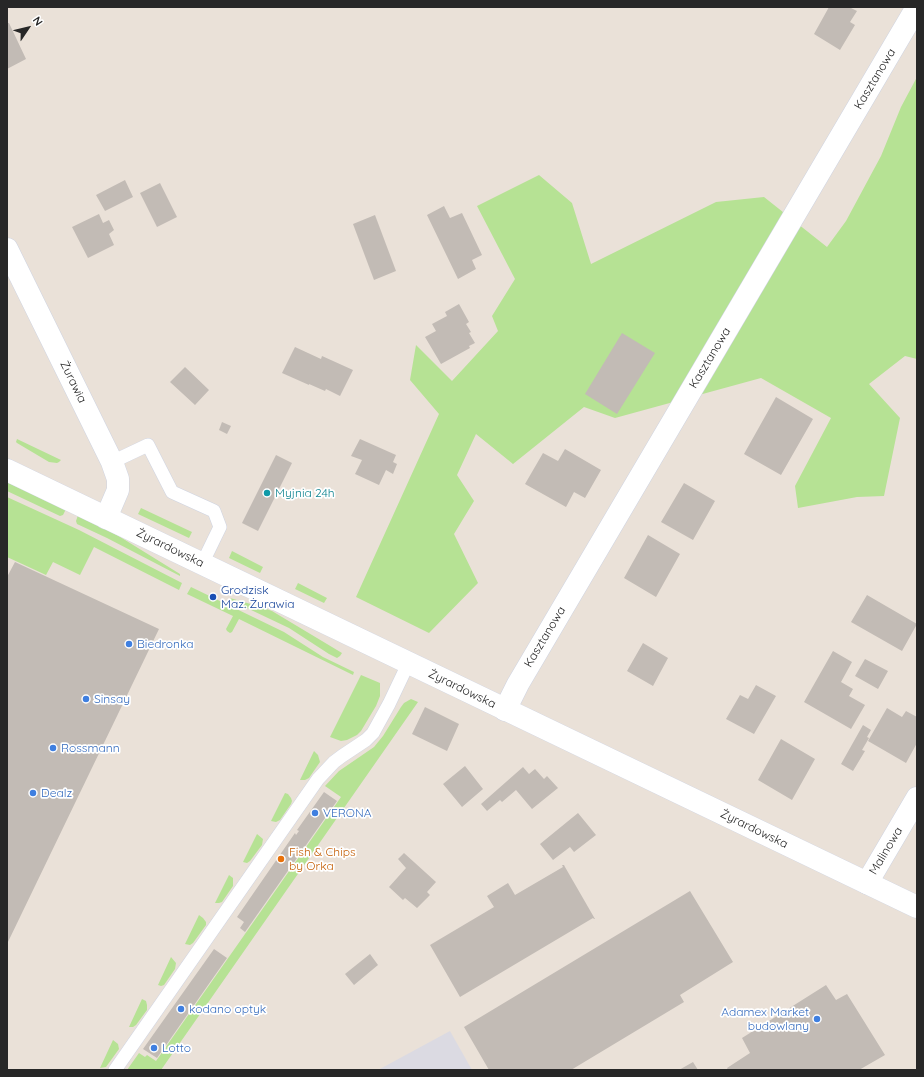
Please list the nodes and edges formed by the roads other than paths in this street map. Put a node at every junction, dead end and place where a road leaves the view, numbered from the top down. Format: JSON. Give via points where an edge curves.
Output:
{"nodes":[{"id":1,"x":917,"y":7,"type":"edge"},
{"id":2,"x":7,"y":249,"type":"edge"},
{"id":3,"x":112,"y":462,"type":"junction"},
{"id":4,"x":7,"y":470,"type":"edge"},
{"id":5,"x":106,"y":518,"type":"junction"},
{"id":6,"x":202,"y":564,"type":"junction"},
{"id":7,"x":408,"y":664,"type":"junction"},
{"id":8,"x":505,"y":710,"type":"junction"},
{"id":9,"x":917,"y":798,"type":"edge"},
{"id":10,"x":867,"y":883,"type":"junction"},
{"id":11,"x":917,"y":907,"type":"edge"},
{"id":12,"x":115,"y":1070,"type":"edge"}],
"edges":[{"from":1,"to":8,"type":"street","name":"Kasztanowa"},
{"from":2,"to":3,"type":"street","name":"Żurawia"},
{"from":3,"to":5,"type":"street","name":"Żurawia","via":[[118,479],[118,490]]},
{"from":3,"to":6,"type":"lane","via":[[148,445],[172,492],[214,512],[220,526]]},
{"from":4,"to":5,"type":"street","name":"Żyrardowska"},
{"from":5,"to":6,"type":"street","name":"Żyrardowska"},
{"from":6,"to":7,"type":"street","name":"Żyrardowska"},
{"from":7,"to":8,"type":"street","name":"Żyrardowska"},
{"from":7,"to":12,"type":"lane","via":[[373,733],[334,762],[318,779]]},
{"from":8,"to":10,"type":"street","name":"Żyrardowska"},
{"from":9,"to":10,"type":"street","name":"Malinowa"},
{"from":10,"to":11,"type":"street","name":"Żyrardowska"}]}
